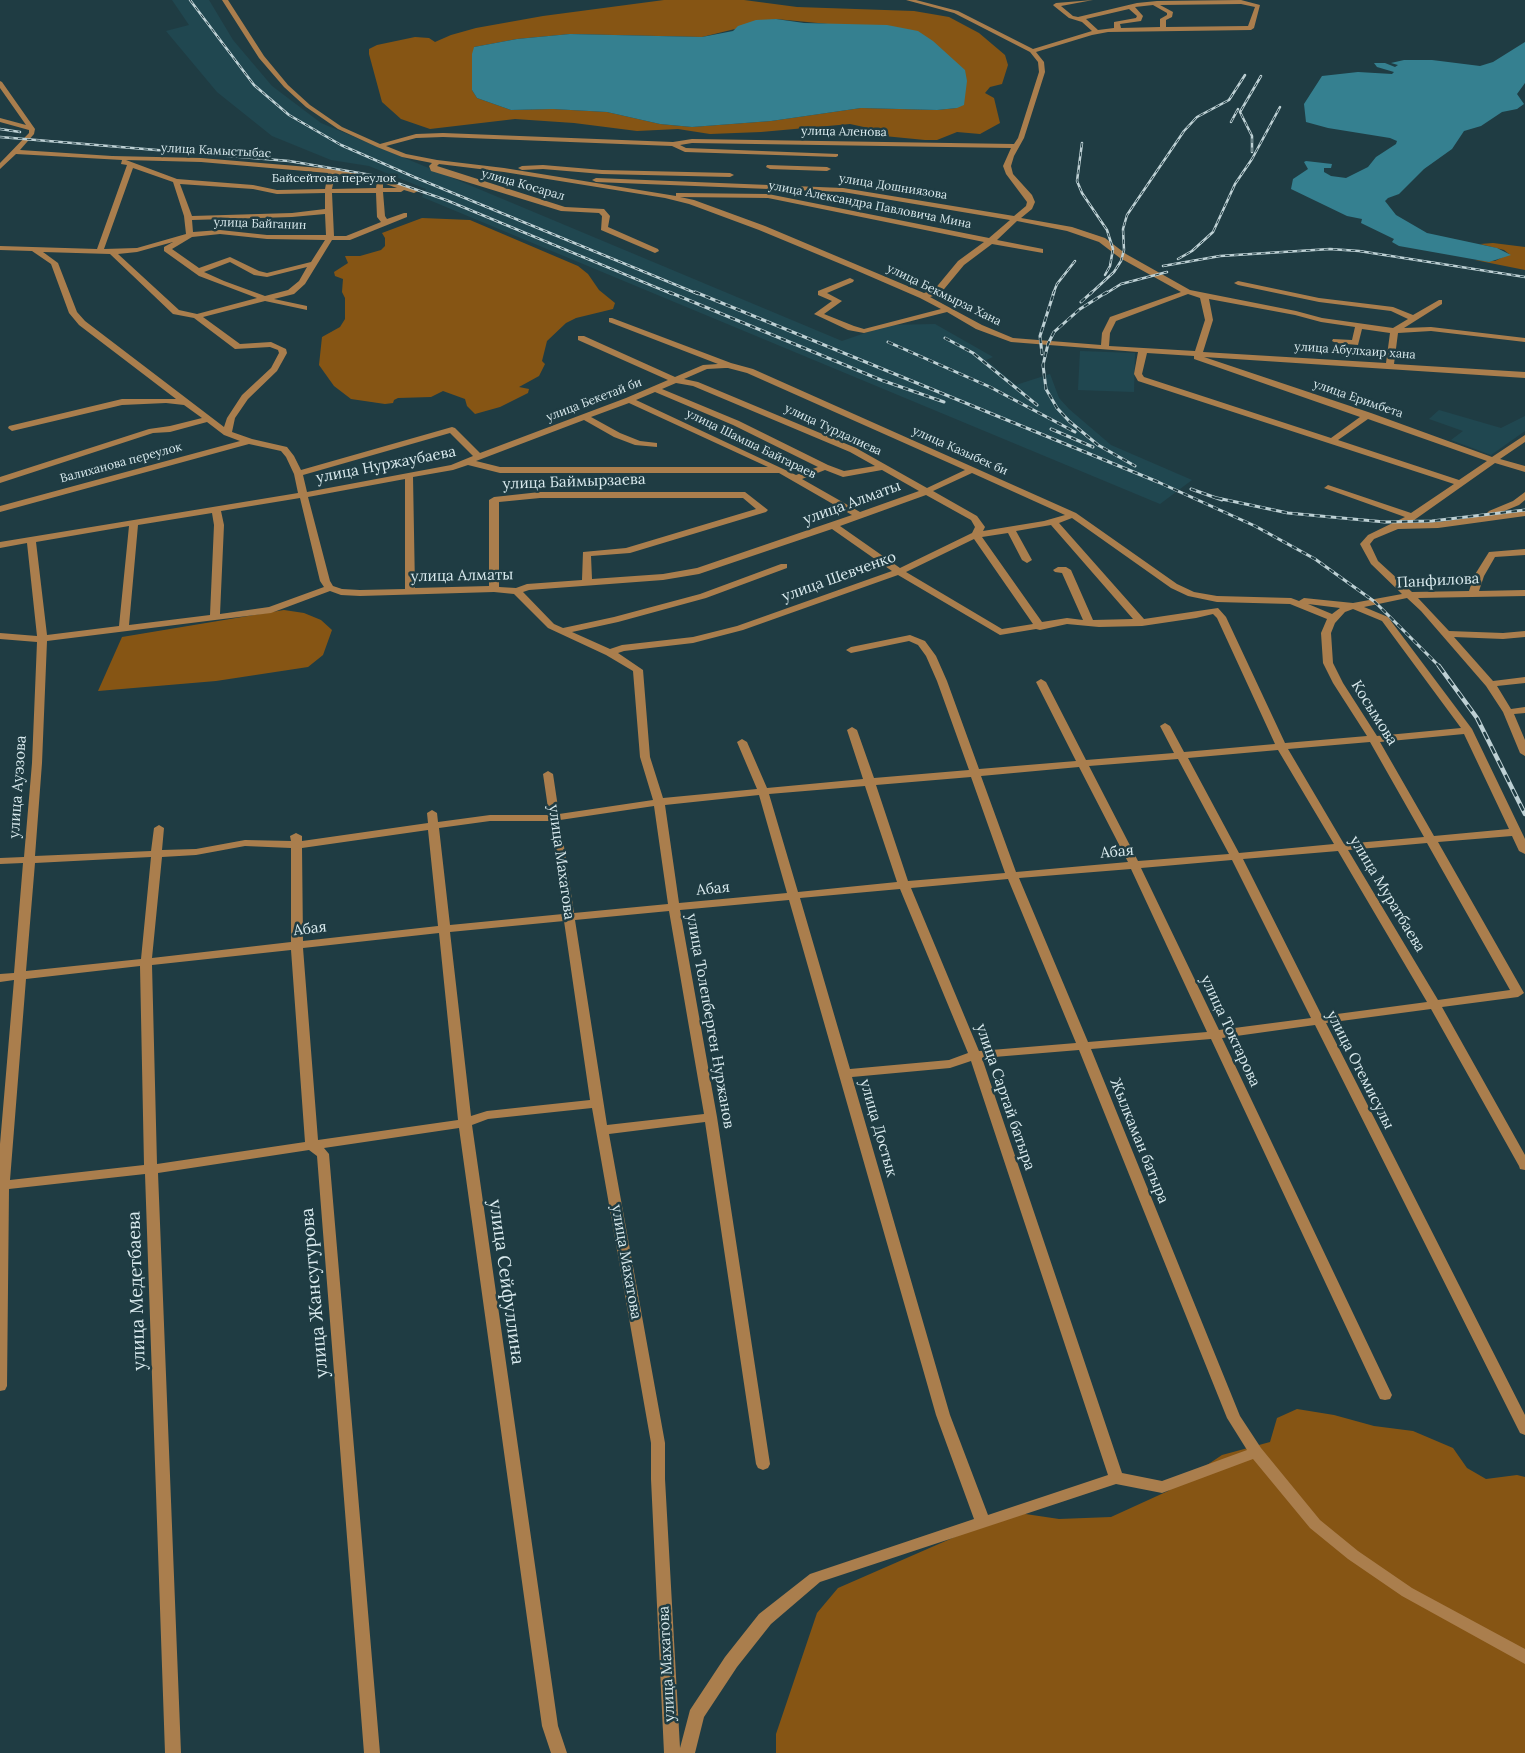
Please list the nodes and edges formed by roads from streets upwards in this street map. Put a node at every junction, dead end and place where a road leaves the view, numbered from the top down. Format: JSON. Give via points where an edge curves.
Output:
{"nodes":[{"id":1,"x":225,"y":0,"type":"edge"},
{"id":2,"x":909,"y":0,"type":"edge"},
{"id":3,"x":945,"y":0,"type":"edge"},
{"id":4,"x":1090,"y":0,"type":"edge"},
{"id":5,"x":950,"y":1,"type":"edge"},
{"id":6,"x":1150,"y":3,"type":"junction"},
{"id":7,"x":921,"y":4,"type":"junction"},
{"id":8,"x":1134,"y":4,"type":"edge"},
{"id":9,"x":951,"y":10,"type":"junction"},
{"id":10,"x":1084,"y":21,"type":"junction"},
{"id":11,"x":1162,"y":29,"type":"junction"},
{"id":12,"x":1118,"y":30,"type":"junction"},
{"id":13,"x":1097,"y":32,"type":"junction"},
{"id":14,"x":1032,"y":51,"type":"junction"},
{"id":15,"x":0,"y":84,"type":"edge"},
{"id":16,"x":0,"y":120,"type":"edge"},
{"id":17,"x":32,"y":129,"type":"junction"},
{"id":18,"x":672,"y":144,"type":"junction"},
{"id":19,"x":379,"y":146,"type":"junction"},
{"id":20,"x":1016,"y":146,"type":"junction"},
{"id":21,"x":14,"y":152,"type":"junction"},
{"id":22,"x":836,"y":155,"type":"dead end"},
{"id":23,"x":112,"y":158,"type":"junction"},
{"id":24,"x":437,"y":162,"type":"junction"},
{"id":25,"x":131,"y":164,"type":"junction"},
{"id":26,"x":0,"y":167,"type":"edge"},
{"id":27,"x":770,"y":167,"type":"dead end"},
{"id":28,"x":827,"y":169,"type":"dead end"},
{"id":29,"x":504,"y":170,"type":"junction"},
{"id":30,"x":332,"y":171,"type":"junction"},
{"id":31,"x":730,"y":175,"type":"dead end"},
{"id":32,"x":806,"y":178,"type":"junction"},
{"id":33,"x":380,"y":180,"type":"junction"},
{"id":34,"x":560,"y":180,"type":"junction"},
{"id":35,"x":176,"y":181,"type":"junction"},
{"id":36,"x":379,"y":191,"type":"junction"},
{"id":37,"x":412,"y":191,"type":"joint"},
{"id":38,"x":329,"y":192,"type":"junction"},
{"id":39,"x":665,"y":196,"type":"junction"},
{"id":40,"x":296,"y":203,"type":"junction"},
{"id":41,"x":330,"y":211,"type":"junction"},
{"id":42,"x":404,"y":215,"type":"dead end"},
{"id":43,"x":188,"y":218,"type":"junction"},
{"id":44,"x":226,"y":218,"type":"junction"},
{"id":45,"x":1017,"y":219,"type":"junction"},
{"id":46,"x":386,"y":222,"type":"junction"},
{"id":47,"x":220,"y":232,"type":"junction"},
{"id":48,"x":190,"y":235,"type":"junction"},
{"id":49,"x":330,"y":238,"type":"junction"},
{"id":50,"x":992,"y":240,"type":"junction"},
{"id":51,"x":0,"y":248,"type":"edge"},
{"id":52,"x":34,"y":249,"type":"junction"},
{"id":53,"x":100,"y":251,"type":"junction"},
{"id":54,"x":655,"y":251,"type":"dead end"},
{"id":55,"x":1040,"y":251,"type":"dead end"},
{"id":56,"x":112,"y":252,"type":"junction"},
{"id":57,"x":312,"y":264,"type":"junction"},
{"id":58,"x":198,"y":271,"type":"junction"},
{"id":59,"x":850,"y":280,"type":"dead end"},
{"id":60,"x":1238,"y":283,"type":"dead end"},
{"id":61,"x":1188,"y":292,"type":"junction"},
{"id":62,"x":923,"y":296,"type":"junction"},
{"id":63,"x":1204,"y":296,"type":"junction"},
{"id":64,"x":266,"y":299,"type":"junction"},
{"id":65,"x":1439,"y":302,"type":"dead end"},
{"id":66,"x":304,"y":308,"type":"dead end"},
{"id":67,"x":946,"y":310,"type":"junction"},
{"id":68,"x":1341,"y":313,"type":"junction"},
{"id":69,"x":197,"y":316,"type":"junction"},
{"id":70,"x":1413,"y":318,"type":"junction"},
{"id":71,"x":612,"y":320,"type":"dead end"},
{"id":72,"x":1359,"y":326,"type":"junction"},
{"id":73,"x":1394,"y":330,"type":"junction"},
{"id":74,"x":581,"y":338,"type":"dead end"},
{"id":75,"x":1525,"y":340,"type":"edge"},
{"id":76,"x":1336,"y":341,"type":"dead end"},
{"id":77,"x":1105,"y":347,"type":"junction"},
{"id":78,"x":1143,"y":350,"type":"junction"},
{"id":79,"x":1183,"y":352,"type":"junction"},
{"id":80,"x":1198,"y":353,"type":"junction"},
{"id":81,"x":728,"y":365,"type":"junction"},
{"id":82,"x":1390,"y":366,"type":"junction"},
{"id":83,"x":1525,"y":375,"type":"edge"},
{"id":84,"x":675,"y":380,"type":"junction"},
{"id":85,"x":654,"y":390,"type":"junction"},
{"id":86,"x":629,"y":400,"type":"junction"},
{"id":87,"x":185,"y":403,"type":"junction"},
{"id":88,"x":1368,"y":416,"type":"junction"},
{"id":89,"x":584,"y":418,"type":"junction"},
{"id":90,"x":208,"y":419,"type":"junction"},
{"id":91,"x":12,"y":428,"type":"dead end"},
{"id":92,"x":227,"y":433,"type":"junction"},
{"id":93,"x":1525,"y":438,"type":"edge"},
{"id":94,"x":1332,"y":440,"type":"junction"},
{"id":95,"x":249,"y":441,"type":"junction"},
{"id":96,"x":654,"y":445,"type":"dead end"},
{"id":97,"x":480,"y":458,"type":"junction"},
{"id":98,"x":1493,"y":460,"type":"junction"},
{"id":99,"x":468,"y":462,"type":"junction"},
{"id":100,"x":826,"y":467,"type":"junction"},
{"id":101,"x":884,"y":467,"type":"junction"},
{"id":102,"x":1525,"y":469,"type":"edge"},
{"id":103,"x":781,"y":470,"type":"junction"},
{"id":104,"x":972,"y":470,"type":"junction"},
{"id":105,"x":298,"y":474,"type":"junction"},
{"id":106,"x":409,"y":476,"type":"junction"},
{"id":107,"x":796,"y":478,"type":"junction"},
{"id":108,"x":0,"y":480,"type":"edge"},
{"id":109,"x":1460,"y":482,"type":"junction"},
{"id":110,"x":1328,"y":488,"type":"dead end"},
{"id":111,"x":927,"y":491,"type":"junction"},
{"id":112,"x":303,"y":495,"type":"junction"},
{"id":113,"x":1525,"y":496,"type":"edge"},
{"id":114,"x":0,"y":509,"type":"edge"},
{"id":115,"x":216,"y":510,"type":"junction"},
{"id":116,"x":1523,"y":514,"type":"edge"},
{"id":117,"x":1073,"y":515,"type":"junction"},
{"id":118,"x":860,"y":516,"type":"junction"},
{"id":119,"x":1412,"y":517,"type":"junction"},
{"id":120,"x":1480,"y":519,"type":"junction"},
{"id":121,"x":1053,"y":522,"type":"junction"},
{"id":122,"x":134,"y":523,"type":"junction"},
{"id":123,"x":834,"y":526,"type":"junction"},
{"id":124,"x":1397,"y":526,"type":"junction"},
{"id":125,"x":1011,"y":530,"type":"junction"},
{"id":126,"x":976,"y":535,"type":"junction"},
{"id":127,"x":31,"y":540,"type":"junction"},
{"id":128,"x":0,"y":544,"type":"edge"},
{"id":129,"x":1525,"y":552,"type":"edge"},
{"id":130,"x":1027,"y":560,"type":"dead end"},
{"id":131,"x":784,"y":566,"type":"dead end"},
{"id":132,"x":1058,"y":570,"type":"dead end"},
{"id":133,"x":899,"y":572,"type":"junction"},
{"id":134,"x":587,"y":582,"type":"junction"},
{"id":135,"x":330,"y":588,"type":"junction"},
{"id":136,"x":494,"y":590,"type":"junction"},
{"id":137,"x":517,"y":591,"type":"junction"},
{"id":138,"x":410,"y":592,"type":"junction"},
{"id":139,"x":1525,"y":593,"type":"edge"},
{"id":140,"x":1473,"y":594,"type":"junction"},
{"id":141,"x":1410,"y":595,"type":"junction"},
{"id":142,"x":1222,"y":599,"type":"junction"},
{"id":143,"x":1291,"y":601,"type":"junction"},
{"id":144,"x":1353,"y":606,"type":"junction"},
{"id":145,"x":1214,"y":610,"type":"junction"},
{"id":146,"x":215,"y":617,"type":"junction"},
{"id":147,"x":1333,"y":618,"type":"junction"},
{"id":148,"x":1142,"y":622,"type":"junction"},
{"id":149,"x":1089,"y":623,"type":"junction"},
{"id":150,"x":1040,"y":627,"type":"junction"},
{"id":151,"x":124,"y":628,"type":"junction"},
{"id":152,"x":562,"y":631,"type":"junction"},
{"id":153,"x":1446,"y":634,"type":"junction"},
{"id":154,"x":1525,"y":634,"type":"edge"},
{"id":155,"x":0,"y":636,"type":"edge"},
{"id":156,"x":42,"y":639,"type":"junction"},
{"id":157,"x":852,"y":650,"type":"dead end"},
{"id":158,"x":610,"y":653,"type":"junction"},
{"id":159,"x":1525,"y":680,"type":"edge"},
{"id":160,"x":1041,"y":682,"type":"dead end"},
{"id":161,"x":1490,"y":684,"type":"junction"},
{"id":162,"x":1525,"y":710,"type":"edge"},
{"id":163,"x":1508,"y":712,"type":"junction"},
{"id":164,"x":1166,"y":726,"type":"dead end"},
{"id":165,"x":852,"y":730,"type":"dead end"},
{"id":166,"x":1468,"y":731,"type":"junction"},
{"id":167,"x":1373,"y":738,"type":"junction"},
{"id":168,"x":1523,"y":741,"type":"edge"},
{"id":169,"x":742,"y":742,"type":"dead end"},
{"id":170,"x":1281,"y":746,"type":"junction"},
{"id":171,"x":1525,"y":753,"type":"edge"},
{"id":172,"x":1180,"y":755,"type":"junction"},
{"id":173,"x":1084,"y":764,"type":"junction"},
{"id":174,"x":548,"y":774,"type":"dead end"},
{"id":175,"x":975,"y":774,"type":"junction"},
{"id":176,"x":870,"y":783,"type":"junction"},
{"id":177,"x":763,"y":791,"type":"junction"},
{"id":178,"x":659,"y":802,"type":"junction"},
{"id":179,"x":554,"y":818,"type":"junction"},
{"id":180,"x":433,"y":820,"type":"junction"},
{"id":181,"x":159,"y":828,"type":"dead end"},
{"id":182,"x":1516,"y":832,"type":"junction"},
{"id":183,"x":296,"y":840,"type":"junction"},
{"id":184,"x":1431,"y":840,"type":"junction"},
{"id":185,"x":1342,"y":848,"type":"junction"},
{"id":186,"x":1525,"y":851,"type":"edge"},
{"id":187,"x":157,"y":854,"type":"junction"},
{"id":188,"x":1236,"y":857,"type":"junction"},
{"id":189,"x":28,"y":860,"type":"junction"},
{"id":190,"x":0,"y":861,"type":"edge"},
{"id":191,"x":1135,"y":866,"type":"junction"},
{"id":192,"x":1012,"y":876,"type":"junction"},
{"id":193,"x":904,"y":885,"type":"junction"},
{"id":194,"x":794,"y":896,"type":"junction"},
{"id":195,"x":674,"y":908,"type":"junction"},
{"id":196,"x":568,"y":918,"type":"junction"},
{"id":197,"x":445,"y":929,"type":"junction"},
{"id":198,"x":297,"y":946,"type":"junction"},
{"id":199,"x":146,"y":963,"type":"junction"},
{"id":200,"x":18,"y":976,"type":"junction"},
{"id":201,"x":0,"y":978,"type":"edge"},
{"id":202,"x":1434,"y":1004,"type":"junction"},
{"id":203,"x":1317,"y":1020,"type":"junction"},
{"id":204,"x":1213,"y":1035,"type":"junction"},
{"id":205,"x":1084,"y":1047,"type":"junction"},
{"id":206,"x":975,"y":1055,"type":"junction"},
{"id":207,"x":845,"y":1074,"type":"junction"},
{"id":208,"x":597,"y":1103,"type":"junction"},
{"id":209,"x":711,"y":1117,"type":"junction"},
{"id":210,"x":465,"y":1123,"type":"junction"},
{"id":211,"x":602,"y":1130,"type":"junction"},
{"id":212,"x":312,"y":1146,"type":"junction"},
{"id":213,"x":1525,"y":1166,"type":"edge"},
{"id":214,"x":151,"y":1169,"type":"junction"},
{"id":215,"x":1,"y":1186,"type":"edge"},
{"id":216,"x":0,"y":1386,"type":"edge"},
{"id":217,"x":1384,"y":1395,"type":"dead end"},
{"id":218,"x":1525,"y":1429,"type":"edge"},
{"id":219,"x":1256,"y":1452,"type":"junction"},
{"id":220,"x":763,"y":1464,"type":"dead end"},
{"id":221,"x":1116,"y":1478,"type":"junction"},
{"id":222,"x":983,"y":1522,"type":"junction"},
{"id":223,"x":1525,"y":1657,"type":"edge"},
{"id":224,"x":173,"y":1753,"type":"edge"},
{"id":225,"x":372,"y":1753,"type":"edge"},
{"id":226,"x":559,"y":1753,"type":"edge"},
{"id":227,"x":672,"y":1753,"type":"edge"},
{"id":228,"x":686,"y":1753,"type":"edge"}],
"edges":[{"from":1,"to":19,"type":"street","via":[[261,57],[286,86],[340,128]]},
{"from":2,"to":7,"type":"street"},
{"from":3,"to":7,"type":"street"},
{"from":4,"to":10,"type":"street","via":[[1056,5],[1077,20]]},
{"from":5,"to":9,"type":"street"},
{"from":6,"to":8,"type":"street"},
{"from":6,"to":11,"type":"street","via":[[1170,12],[1162,22]]},
{"from":6,"to":11,"type":"street","via":[[1233,2],[1258,6],[1251,28]]},
{"from":7,"to":9,"type":"street"},
{"from":8,"to":10,"type":"street","via":[[1081,18]]},
{"from":8,"to":12,"type":"street","via":[[1139,20],[1116,22]]},
{"from":9,"to":14,"type":"street"},
{"from":10,"to":13,"type":"street"},
{"from":11,"to":12,"type":"street"},
{"from":12,"to":13,"type":"street"},
{"from":13,"to":14,"type":"street"},
{"from":14,"to":20,"type":"street","via":[[1041,62],[1042,72]]},
{"from":15,"to":17,"type":"street"},
{"from":16,"to":17,"type":"street"},
{"from":17,"to":21,"type":"street"},
{"from":18,"to":19,"type":"street","name":"улица Аленова","via":[[424,135]]},
{"from":18,"to":20,"type":"street","name":"улица Аленова","via":[[692,141]]},
{"from":18,"to":22,"type":"street","name":"улица Аленова","via":[[685,150]]},
{"from":19,"to":24,"type":"street","via":[[404,156]]},
{"from":20,"to":45,"type":"street","via":[[1007,166],[1031,202]]},
{"from":21,"to":23,"type":"street","name":"улица Камыстыбас"},
{"from":21,"to":26,"type":"street"},
{"from":23,"to":25,"type":"street","name":"Байсейтова переулок"},
{"from":23,"to":30,"type":"street","name":"улица Камыстыбас","via":[[200,160]]},
{"from":24,"to":29,"type":"street"},
{"from":24,"to":54,"type":"street","name":"улица Косарал","via":[[434,170],[487,186],[564,209],[601,211],[605,213],[604,228],[608,231]]},
{"from":25,"to":35,"type":"street","name":"Байсейтова переулок"},
{"from":25,"to":53,"type":"street"},
{"from":27,"to":32,"type":"street"},
{"from":28,"to":32,"type":"street"},
{"from":29,"to":31,"type":"street","via":[[543,167]]},
{"from":29,"to":34,"type":"street"},
{"from":30,"to":33,"type":"street","name":"улица Камыстыбас"},
{"from":30,"to":38,"type":"street"},
{"from":32,"to":34,"type":"street","name":"улица Дошниязова"},
{"from":32,"to":45,"type":"street","name":"улица Дошниязова","via":[[844,190]]},
{"from":33,"to":36,"type":"street"},
{"from":33,"to":37,"type":"street","name":"улица Камыстыбас"},
{"from":34,"to":39,"type":"street"},
{"from":35,"to":40,"type":"street","name":"Байсейтова переулок","via":[[253,187],[277,192]]},
{"from":35,"to":43,"type":"street"},
{"from":36,"to":37,"type":"street","name":"Байсейтова переулок"},
{"from":36,"to":38,"type":"street","name":"Байсейтова переулок"},
{"from":36,"to":46,"type":"street","via":[[381,217]]},
{"from":38,"to":40,"type":"street","name":"Байсейтова переулок"},
{"from":38,"to":41,"type":"street"},
{"from":39,"to":50,"type":"street","name":"улица Александра Павловича Мина","via":[[768,196]]},
{"from":39,"to":62,"type":"street","name":"улица Бекмырза Хана","via":[[716,210]]},
{"from":40,"to":41,"type":"street"},
{"from":40,"to":44,"type":"street"},
{"from":41,"to":49,"type":"street"},
{"from":42,"to":46,"type":"street","name":"улица Байганин"},
{"from":43,"to":44,"type":"street"},
{"from":43,"to":48,"type":"street"},
{"from":44,"to":47,"type":"street"},
{"from":45,"to":50,"type":"street"},
{"from":45,"to":61,"type":"street","name":"улица Дошниязова","via":[[1069,229],[1102,240]]},
{"from":46,"to":49,"type":"street","name":"улица Байганин","via":[[347,238]]},
{"from":47,"to":48,"type":"street","name":"улица Байганин"},
{"from":47,"to":49,"type":"street","name":"улица Байганин","via":[[267,238]]},
{"from":48,"to":56,"type":"street","name":"улица Байганин","via":[[137,250]]},
{"from":48,"to":58,"type":"street","via":[[166,250]]},
{"from":49,"to":57,"type":"street"},
{"from":50,"to":55,"type":"street","name":"улица Александра Павловича Мина"},
{"from":50,"to":62,"type":"street","via":[[962,263],[937,292]]},
{"from":51,"to":52,"type":"street","name":"улица Байганин"},
{"from":52,"to":53,"type":"street","name":"улица Байганин"},
{"from":52,"to":87,"type":"street","via":[[54,262],[73,312],[82,323]]},
{"from":53,"to":56,"type":"street","name":"улица Байганин"},
{"from":56,"to":69,"type":"street","via":[[176,312]]},
{"from":57,"to":58,"type":"street","via":[[267,275],[230,259]]},
{"from":57,"to":64,"type":"street","via":[[302,282],[291,292]]},
{"from":58,"to":64,"type":"street"},
{"from":59,"to":67,"type":"street","via":[[821,293],[838,301],[818,314],[864,331]]},
{"from":60,"to":68,"type":"street"},
{"from":61,"to":63,"type":"street","name":"улица Дошниязова"},
{"from":61,"to":77,"type":"street","via":[[1113,319],[1106,333]]},
{"from":62,"to":67,"type":"street","name":"улица Бекмырза Хана"},
{"from":63,"to":68,"type":"street","name":"улица Дошниязова","via":[[1305,315]]},
{"from":63,"to":80,"type":"street","via":[[1209,320]]},
{"from":64,"to":66,"type":"street"},
{"from":64,"to":69,"type":"street"},
{"from":65,"to":70,"type":"street"},
{"from":67,"to":77,"type":"street","name":"улица Бекмырза Хана","via":[[1011,340]]},
{"from":68,"to":70,"type":"street","via":[[1393,310]]},
{"from":68,"to":72,"type":"street"},
{"from":69,"to":92,"type":"street","via":[[238,347],[271,344],[278,346],[283,354],[268,376],[245,397],[231,418]]},
{"from":70,"to":73,"type":"street"},
{"from":71,"to":81,"type":"street","name":"улица Казыбек би"},
{"from":72,"to":73,"type":"street"},
{"from":72,"to":76,"type":"street","via":[[1354,343]]},
{"from":73,"to":75,"type":"street","via":[[1431,329]]},
{"from":73,"to":82,"type":"street"},
{"from":74,"to":84,"type":"street","name":"улица Турдалиева"},
{"from":77,"to":78,"type":"street","name":"улица Бекмырза Хана"},
{"from":78,"to":79,"type":"street","name":"улица Бекмырза Хана"},
{"from":78,"to":94,"type":"street","via":[[1138,374],[1141,379]]},
{"from":79,"to":80,"type":"street","name":"улица Абулхаир хана"},
{"from":79,"to":88,"type":"street","name":"улица Еримбета"},
{"from":80,"to":82,"type":"street","name":"улица Абулхаир хана"},
{"from":81,"to":84,"type":"street","name":"улица Бекетай би","via":[[706,367]]},
{"from":81,"to":104,"type":"street","name":"улица Казыбек би","via":[[750,371]]},
{"from":82,"to":83,"type":"street","name":"улица Абулхаир хана"},
{"from":84,"to":85,"type":"street","name":"улица Бекетай би"},
{"from":84,"to":101,"type":"street","name":"улица Турдалиева","via":[[695,384],[818,435]]},
{"from":85,"to":86,"type":"street","name":"улица Бекетай би"},
{"from":85,"to":100,"type":"street","via":[[736,423]]},
{"from":86,"to":89,"type":"street","name":"улица Бекетай би"},
{"from":86,"to":103,"type":"street","name":"улица Шамша Байгараев"},
{"from":87,"to":90,"type":"street"},
{"from":87,"to":91,"type":"street","via":[[166,400],[122,402]]},
{"from":88,"to":94,"type":"street"},
{"from":88,"to":98,"type":"street","name":"улица Еримбета"},
{"from":89,"to":96,"type":"street","via":[[624,438]]},
{"from":89,"to":97,"type":"street","name":"улица Бекетай би"},
{"from":90,"to":92,"type":"street"},
{"from":90,"to":108,"type":"street","via":[[152,431]]},
{"from":92,"to":95,"type":"street"},
{"from":93,"to":98,"type":"street"},
{"from":94,"to":109,"type":"street"},
{"from":95,"to":105,"type":"street","via":[[284,449]]},
{"from":95,"to":114,"type":"street","name":"Валиханова переулок"},
{"from":97,"to":99,"type":"street","name":"улица Бекетай би"},
{"from":97,"to":105,"type":"street","via":[[452,430]]},
{"from":98,"to":102,"type":"street","name":"улица Еримбета"},
{"from":98,"to":109,"type":"street"},
{"from":99,"to":103,"type":"street","name":"улица Нуржаубаева","via":[[500,470]]},
{"from":99,"to":106,"type":"street","name":"улица Нуржаубаева"},
{"from":100,"to":101,"type":"street","via":[[843,474]]},
{"from":100,"to":107,"type":"street"},
{"from":101,"to":111,"type":"street","name":"улица Турдалиева"},
{"from":103,"to":107,"type":"street","name":"улица Шамша Байгараев"},
{"from":104,"to":111,"type":"street","name":"улица Алматы"},
{"from":104,"to":117,"type":"street","name":"улица Казыбек би"},
{"from":105,"to":112,"type":"street"},
{"from":106,"to":112,"type":"street","name":"улица Нуржаубаева"},
{"from":106,"to":138,"type":"street"},
{"from":107,"to":118,"type":"street","name":"улица Шамша Байгараев"},
{"from":109,"to":119,"type":"street"},
{"from":110,"to":119,"type":"street"},
{"from":111,"to":118,"type":"street","name":"улица Алматы"},
{"from":111,"to":126,"type":"street","name":"улица Турдалиева","via":[[974,518],[980,526]]},
{"from":112,"to":115,"type":"street","name":"улица Нуржаубаева"},
{"from":112,"to":135,"type":"street","via":[[324,581]]},
{"from":113,"to":120,"type":"street"},
{"from":115,"to":122,"type":"street","name":"улица Нуржаубаева"},
{"from":115,"to":146,"type":"street","via":[[219,525]]},
{"from":116,"to":120,"type":"street"},
{"from":117,"to":121,"type":"street","name":"улица Шевченко"},
{"from":117,"to":142,"type":"street","name":"улица Казыбек би","via":[[1174,586],[1199,597]]},
{"from":118,"to":123,"type":"street","name":"улица Алматы"},
{"from":119,"to":124,"type":"street"},
{"from":120,"to":124,"type":"street"},
{"from":121,"to":125,"type":"street","name":"улица Шевченко"},
{"from":121,"to":148,"type":"street"},
{"from":122,"to":127,"type":"street","name":"улица Нуржаубаева"},
{"from":122,"to":151,"type":"street"},
{"from":123,"to":133,"type":"street"},
{"from":123,"to":134,"type":"street","name":"улица Алматы","via":[[699,570],[663,577]]},
{"from":124,"to":141,"type":"street","via":[[1371,537],[1365,548],[1374,562]]},
{"from":125,"to":126,"type":"street","name":"улица Шевченко"},
{"from":125,"to":130,"type":"street"},
{"from":126,"to":133,"type":"street","name":"улица Шевченко"},
{"from":126,"to":150,"type":"street","name":"улица Турдалиева"},
{"from":127,"to":128,"type":"street","name":"улица Нуржаубаева"},
{"from":127,"to":156,"type":"street","name":"улица Ауэзова"},
{"from":129,"to":140,"type":"street","via":[[1492,554]]},
{"from":131,"to":152,"type":"street","via":[[703,596]]},
{"from":132,"to":149,"type":"street","via":[[1066,570]]},
{"from":133,"to":150,"type":"street","via":[[1000,632]]},
{"from":133,"to":158,"type":"street","name":"улица Шевченко","via":[[740,628],[693,640],[622,648]]},
{"from":134,"to":136,"type":"street","name":"улица Баймырзаева","via":[[586,554],[627,551],[763,510],[745,495],[503,497],[494,500]]},
{"from":134,"to":137,"type":"street","name":"улица Алматы","via":[[527,587]]},
{"from":135,"to":138,"type":"street","name":"улица Алматы","via":[[341,592]]},
{"from":135,"to":146,"type":"street","name":"улица Алматы","via":[[271,610]]},
{"from":136,"to":137,"type":"street","name":"улица Алматы"},
{"from":136,"to":138,"type":"street","name":"улица Алматы"},
{"from":137,"to":152,"type":"street","name":"улица Толепберген Нуржанов","via":[[551,626]]},
{"from":139,"to":140,"type":"street","name":"Панфилова"},
{"from":140,"to":141,"type":"street","name":"Панфилова"},
{"from":141,"to":144,"type":"street","name":"Панфилова"},
{"from":141,"to":153,"type":"street"},
{"from":142,"to":143,"type":"street","name":"улица Казыбек би"},
{"from":142,"to":145,"type":"street"},
{"from":143,"to":144,"type":"street","name":"улица Казыбек би"},
{"from":143,"to":147,"type":"street","name":"улица Казыбек би"},
{"from":144,"to":147,"type":"street"},
{"from":144,"to":166,"type":"street","via":[[1386,620]]},
{"from":145,"to":148,"type":"street"},
{"from":145,"to":170,"type":"street","name":"улица Муратбаева","via":[[1221,616]]},
{"from":146,"to":151,"type":"street","name":"улица Алматы"},
{"from":147,"to":167,"type":"street","name":"Косымова","via":[[1326,632],[1328,663]]},
{"from":148,"to":149,"type":"street"},
{"from":149,"to":150,"type":"street","via":[[1067,621]]},
{"from":151,"to":156,"type":"street","name":"улица Алматы"},
{"from":152,"to":158,"type":"street","name":"улица Толепберген Нуржанов"},
{"from":153,"to":154,"type":"street"},
{"from":153,"to":161,"type":"street"},
{"from":155,"to":156,"type":"street","name":"улица Алматы"},
{"from":156,"to":189,"type":"street","name":"улица Ауэзова","via":[[37,763]]},
{"from":157,"to":175,"type":"street","name":"Жылкаман батыра","via":[[902,638],[920,641],[942,681]]},
{"from":158,"to":178,"type":"street","name":"улица Толепберген Нуржанов","via":[[638,670],[645,757]]},
{"from":159,"to":161,"type":"street"},
{"from":160,"to":173,"type":"street","name":"улица Токтарова"},
{"from":161,"to":163,"type":"street"},
{"from":162,"to":163,"type":"street"},
{"from":163,"to":168,"type":"street"},
{"from":164,"to":172,"type":"street","name":"улица Отемисулы"},
{"from":165,"to":176,"type":"street","name":"улица Сартай батыра"},
{"from":166,"to":167,"type":"street"},
{"from":166,"to":182,"type":"street"},
{"from":167,"to":170,"type":"street"},
{"from":167,"to":184,"type":"street","name":"Косымова"},
{"from":168,"to":171,"type":"street"},
{"from":169,"to":177,"type":"street","name":"улица Достык"},
{"from":170,"to":172,"type":"street"},
{"from":170,"to":185,"type":"street","name":"улица Муратбаева"},
{"from":172,"to":173,"type":"street"},
{"from":172,"to":188,"type":"street","name":"улица Отемисулы"},
{"from":173,"to":175,"type":"street"},
{"from":173,"to":191,"type":"street","name":"улица Токтарова"},
{"from":174,"to":179,"type":"street","name":"улица Махатова"},
{"from":175,"to":176,"type":"street"},
{"from":175,"to":192,"type":"street","name":"Жылкаман батыра"},
{"from":176,"to":177,"type":"street"},
{"from":176,"to":193,"type":"street","name":"улица Сартай батыра"},
{"from":177,"to":178,"type":"street"},
{"from":177,"to":194,"type":"street","name":"улица Достык"},
{"from":178,"to":179,"type":"street"},
{"from":178,"to":195,"type":"street","name":"улица Толепберген Нуржанов"},
{"from":179,"to":180,"type":"street"},
{"from":179,"to":196,"type":"street","name":"улица Махатова"},
{"from":180,"to":183,"type":"street"},
{"from":180,"to":197,"type":"street","name":"улица Сейфуллина"},
{"from":181,"to":187,"type":"street","name":"улица Медетбаева"},
{"from":182,"to":184,"type":"street"},
{"from":182,"to":186,"type":"street"},
{"from":183,"to":187,"type":"street"},
{"from":183,"to":198,"type":"street","name":"улица Жансугурова"},
{"from":184,"to":185,"type":"street","name":"Абая"},
{"from":184,"to":202,"type":"street","name":"Косымова","via":[[1518,993]]},
{"from":185,"to":188,"type":"street","name":"Абая"},
{"from":185,"to":202,"type":"street","name":"улица Муратбаева"},
{"from":187,"to":189,"type":"street"},
{"from":187,"to":199,"type":"street","name":"улица Медетбаева"},
{"from":188,"to":191,"type":"street","name":"Абая"},
{"from":188,"to":203,"type":"street","name":"улица Отемисулы"},
{"from":189,"to":190,"type":"street"},
{"from":189,"to":200,"type":"street","name":"улица Ауэзова"},
{"from":191,"to":192,"type":"street","name":"Абая"},
{"from":191,"to":204,"type":"street","name":"улица Токтарова"},
{"from":192,"to":193,"type":"street","name":"Абая"},
{"from":192,"to":205,"type":"street","name":"Жылкаман батыра"},
{"from":193,"to":194,"type":"street","name":"Абая"},
{"from":193,"to":206,"type":"street","name":"улица Сартай батыра"},
{"from":194,"to":195,"type":"street","name":"Абая"},
{"from":194,"to":207,"type":"street","name":"улица Достык"},
{"from":195,"to":196,"type":"street","name":"Абая"},
{"from":195,"to":209,"type":"street","name":"улица Толепберген Нуржанов"},
{"from":196,"to":197,"type":"street","name":"Абая"},
{"from":196,"to":208,"type":"street","name":"улица Махатова"},
{"from":197,"to":198,"type":"street","name":"Абая"},
{"from":197,"to":210,"type":"street","name":"улица Сейфуллина"},
{"from":198,"to":199,"type":"street","name":"Абая"},
{"from":198,"to":212,"type":"street","name":"улица Жансугурова"},
{"from":199,"to":200,"type":"street","name":"Абая"},
{"from":199,"to":214,"type":"street","name":"улица Медетбаева"},
{"from":200,"to":201,"type":"street","name":"Абая"},
{"from":200,"to":215,"type":"street","name":"улица Ауэзова"},
{"from":202,"to":203,"type":"street"},
{"from":202,"to":213,"type":"street","name":"улица Муратбаева"},
{"from":203,"to":204,"type":"street"},
{"from":203,"to":218,"type":"street","name":"улица Отемисулы"},
{"from":204,"to":205,"type":"street"},
{"from":204,"to":217,"type":"street","name":"улица Токтарова"},
{"from":205,"to":206,"type":"street"},
{"from":205,"to":219,"type":"street","name":"Жылкаман батыра","via":[[1234,1418]]},
{"from":206,"to":207,"type":"street","via":[[950,1064]]},
{"from":206,"to":221,"type":"street","name":"улица Сартай батыра"},
{"from":207,"to":222,"type":"street","name":"улица Достык","via":[[943,1415]]},
{"from":208,"to":210,"type":"street","via":[[487,1115]]},
{"from":208,"to":211,"type":"street","name":"улица Махатова"},
{"from":209,"to":211,"type":"street"},
{"from":209,"to":220,"type":"street","name":"улица Толепберген Нуржанов"},
{"from":210,"to":212,"type":"street"},
{"from":210,"to":226,"type":"street","name":"улица Сейфуллина","via":[[550,1726]]},
{"from":211,"to":227,"type":"street","name":"улица Махатова","via":[[658,1443]]},
{"from":212,"to":214,"type":"street"},
{"from":212,"to":225,"type":"street","name":"улица Жансугурова","via":[[323,1154]]},
{"from":214,"to":215,"type":"street"},
{"from":214,"to":224,"type":"street","name":"улица Медетбаева"},
{"from":215,"to":216,"type":"street","name":"улица Ауэзова"},
{"from":219,"to":221,"type":"street","via":[[1162,1487]]},
{"from":219,"to":223,"type":"street","name":"Жылкаман батыра","via":[[1315,1524],[1353,1555],[1407,1592]]},
{"from":221,"to":222,"type":"street"},
{"from":222,"to":228,"type":"street","via":[[815,1578],[766,1619],[731,1662],[696,1715]]}]}
